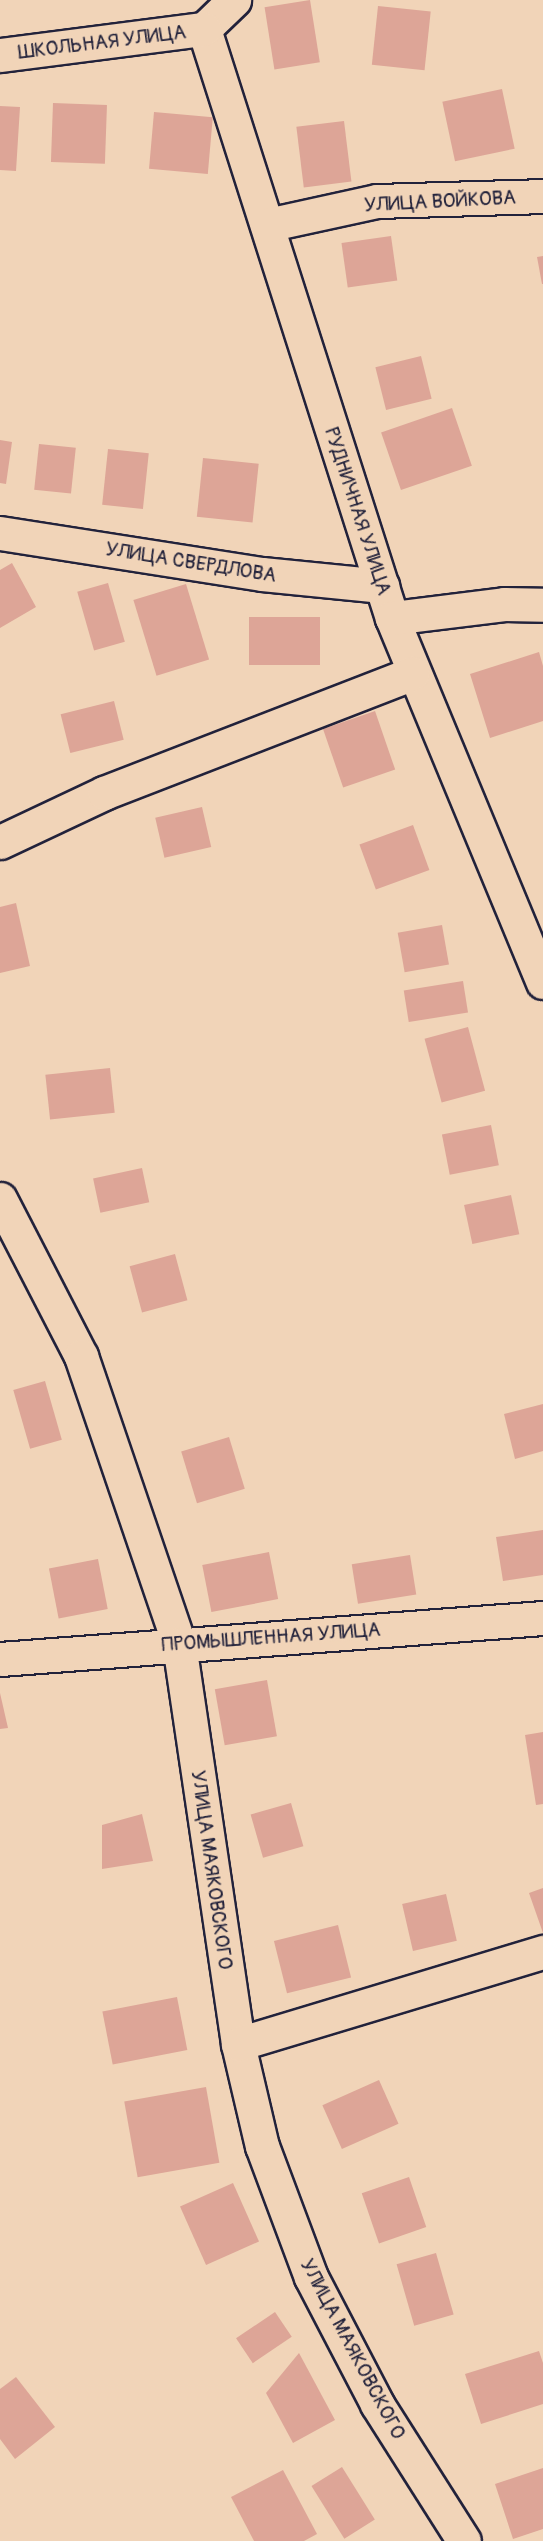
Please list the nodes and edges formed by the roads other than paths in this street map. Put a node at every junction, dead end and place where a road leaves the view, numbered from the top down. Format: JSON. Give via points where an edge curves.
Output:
{"nodes":[{"id":1,"x":234,"y":0,"type":"edge"},
{"id":2,"x":204,"y":29,"type":"junction"},
{"id":3,"x":0,"y":55,"type":"edge"},
{"id":4,"x":543,"y":196,"type":"edge"},
{"id":5,"x":267,"y":225,"type":"junction"},
{"id":6,"x":0,"y":533,"type":"edge"},
{"id":7,"x":382,"y":586,"type":"junction"},
{"id":8,"x":543,"y":605,"type":"edge"},
{"id":9,"x":392,"y":618,"type":"junction"},
{"id":10,"x":413,"y":672,"type":"junction"},
{"id":11,"x":0,"y":842,"type":"edge"},
{"id":12,"x":543,"y":982,"type":"edge"},
{"id":13,"x":0,"y":1199,"type":"edge"},
{"id":14,"x":543,"y":1618,"type":"edge"},
{"id":15,"x":179,"y":1644,"type":"junction"},
{"id":16,"x":0,"y":1659,"type":"edge"},
{"id":17,"x":543,"y":1952,"type":"edge"},
{"id":18,"x":238,"y":2044,"type":"junction"},
{"id":19,"x":450,"y":2536,"type":"edge"}],
"edges":[{"from":1,"to":2,"type":"street"},
{"from":2,"to":3,"type":"street","name":"ШКОЛЬНАЯ УЛИЦА"},
{"from":2,"to":5,"type":"street","name":"РУДНИЧНАЯ УЛИЦА"},
{"from":4,"to":5,"type":"street","name":"УЛИЦА ВОЙКОВА","via":[[377,201]]},
{"from":5,"to":7,"type":"street","name":"РУДНИЧНАЯ УЛИЦА"},
{"from":6,"to":7,"type":"street","name":"УЛИЦА СВЕРДЛОВА","via":[[262,574]]},
{"from":7,"to":9,"type":"street","name":"РУДНИЧНАЯ УЛИЦА"},
{"from":8,"to":9,"type":"street","via":[[504,604]]},
{"from":9,"to":10,"type":"street","name":"РУДНИЧНАЯ УЛИЦА"},
{"from":10,"to":11,"type":"street","via":[[104,793]]},
{"from":10,"to":12,"type":"street","name":"РУДНИЧНАЯ УЛИЦА"},
{"from":13,"to":15,"type":"street","name":"УЛИЦА МАЯКОВСКОГО","via":[[81,1356]]},
{"from":14,"to":15,"type":"street","name":"ПРОМЫШЛЕННАЯ УЛИЦА"},
{"from":15,"to":16,"type":"street","name":"ПРОМЫШЛЕННАЯ УЛИЦА"},
{"from":15,"to":18,"type":"street","name":"УЛИЦА МАЯКОВСКОГО"},
{"from":17,"to":18,"type":"street"},
{"from":18,"to":19,"type":"street","name":"УЛИЦА МАЯКОВСКОГО","via":[[262,2146],[311,2277]]}]}
